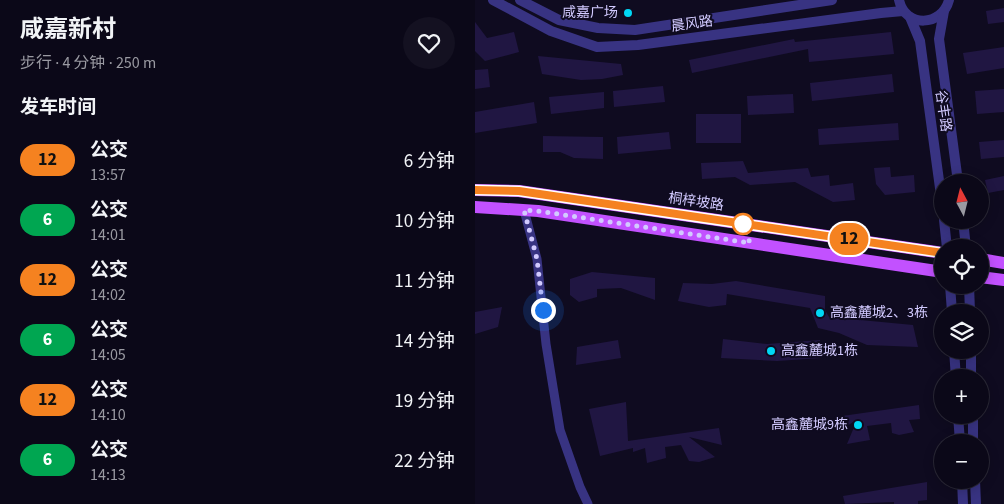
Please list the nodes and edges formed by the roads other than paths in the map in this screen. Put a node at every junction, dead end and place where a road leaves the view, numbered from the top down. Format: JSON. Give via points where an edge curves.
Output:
{"nodes":[{"id":1,"x":493,"y":0,"type":"edge"},
{"id":2,"x":520,"y":0,"type":"edge"},
{"id":3,"x":832,"y":0,"type":"edge"},
{"id":4,"x":899,"y":0,"type":"edge"},
{"id":5,"x":949,"y":0,"type":"edge"},
{"id":6,"x":944,"y":11,"type":"junction"},
{"id":7,"x":907,"y":14,"type":"junction"},
{"id":8,"x":938,"y":174,"type":"edge"},
{"id":9,"x":957,"y":174,"type":"edge"},
{"id":10,"x":475,"y":190,"type":"edge"},
{"id":11,"x":475,"y":207,"type":"edge"},
{"id":12,"x":524,"y":210,"type":"junction"},
{"id":13,"x":934,"y":252,"type":"edge"},
{"id":14,"x":989,"y":260,"type":"edge"},
{"id":15,"x":1004,"y":263,"type":"edge"},
{"id":16,"x":934,"y":271,"type":"edge"},
{"id":17,"x":989,"y":278,"type":"edge"},
{"id":18,"x":1004,"y":280,"type":"edge"},
{"id":19,"x":962,"y":489,"type":"edge"},
{"id":20,"x":975,"y":489,"type":"edge"},
{"id":21,"x":588,"y":504,"type":"edge"},
{"id":22,"x":963,"y":504,"type":"edge"},
{"id":23,"x":976,"y":504,"type":"edge"}],
"edges":[{"from":1,"to":7,"type":"street","name":"晨风路","via":[[551,31],[597,47],[638,45],[881,12]]},
{"from":2,"to":3,"type":"street","name":"晨风路","via":[[559,20],[598,28],[635,30]]},
{"from":4,"to":7,"type":"street","name":"谷丰路"},
{"from":5,"to":6,"type":"street","name":"谷丰路"},
{"from":6,"to":7,"type":"street","name":"晨风路","via":[[925,21]]},
{"from":6,"to":9,"type":"street","name":"谷丰路","via":[[939,39]]},
{"from":7,"to":8,"type":"street","name":"谷丰路","via":[[920,41]]},
{"from":10,"to":13,"type":"main road","name":"桐梓坡路","via":[[519,191]]},
{"from":11,"to":12,"type":"main road"},
{"from":12,"to":16,"type":"main road"},
{"from":12,"to":21,"type":"street","via":[[537,259],[560,430]]},
{"from":14,"to":15,"type":"main road"},
{"from":17,"to":18,"type":"main road"},
{"from":19,"to":22,"type":"street"},
{"from":20,"to":23,"type":"street"}]}
